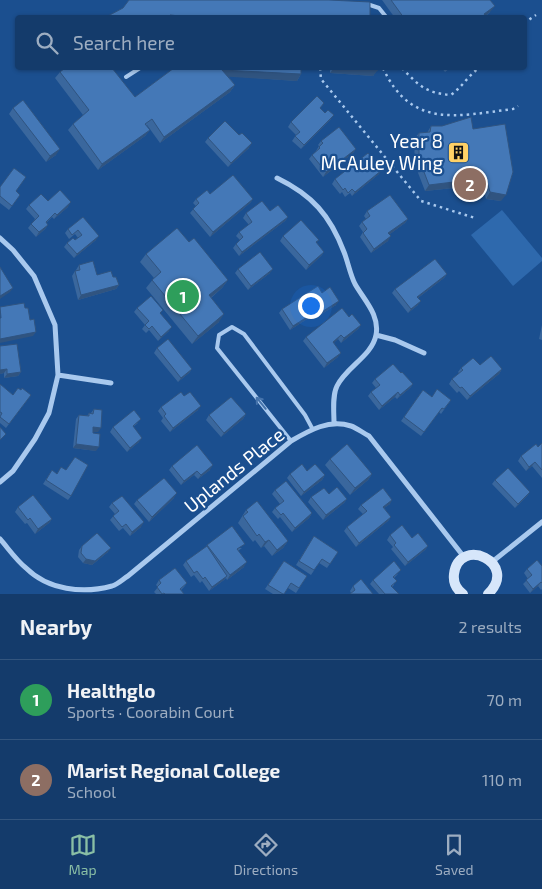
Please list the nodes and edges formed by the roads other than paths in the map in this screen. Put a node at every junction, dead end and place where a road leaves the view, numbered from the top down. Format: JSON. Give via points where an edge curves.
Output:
{"nodes":[{"id":1,"x":357,"y":3,"type":"edge"},
{"id":2,"x":385,"y":15,"type":"edge"},
{"id":3,"x":137,"y":70,"type":"edge"},
{"id":4,"x":126,"y":77,"type":"dead end"},
{"id":5,"x":278,"y":178,"type":"dead end"},
{"id":6,"x":0,"y":238,"type":"edge"},
{"id":7,"x":376,"y":335,"type":"junction"},
{"id":8,"x":424,"y":353,"type":"dead end"},
{"id":9,"x":58,"y":375,"type":"junction"},
{"id":10,"x":111,"y":383,"type":"dead end"},
{"id":11,"x":334,"y":423,"type":"junction"},
{"id":12,"x":312,"y":428,"type":"junction"},
{"id":13,"x":291,"y":441,"type":"junction"},
{"id":14,"x":0,"y":482,"type":"edge"},
{"id":15,"x":542,"y":522,"type":"edge"},
{"id":16,"x":0,"y":539,"type":"edge"},
{"id":17,"x":464,"y":557,"type":"junction"},
{"id":18,"x":492,"y":562,"type":"junction"},
{"id":19,"x":459,"y":593,"type":"edge"},
{"id":20,"x":488,"y":594,"type":"edge"}],
"edges":[{"from":1,"to":2,"type":"lane","via":[[379,8]]},
{"from":3,"to":4,"type":"lane"},
{"from":5,"to":7,"type":"street","via":[[309,196],[337,234],[354,282],[376,319]]},
{"from":6,"to":9,"type":"street","via":[[34,276],[55,325]]},
{"from":7,"to":8,"type":"street"},
{"from":7,"to":11,"type":"street","via":[[370,348],[337,386]]},
{"from":9,"to":10,"type":"street"},
{"from":9,"to":14,"type":"street","via":[[49,413],[36,439],[13,471]]},
{"from":11,"to":12,"type":"street","name":"Uplands Place"},
{"from":11,"to":17,"type":"street","name":"Uplands Place","via":[[352,426],[368,436]]},
{"from":12,"to":13,"type":"street","name":"Uplands Place"},
{"from":13,"to":12,"type":"lane","one_way":true,"via":[[217,348],[219,335],[232,327],[244,334]]},
{"from":13,"to":16,"type":"street","name":"Uplands Place","via":[[136,570],[112,586],[95,592],[60,590],[43,582],[25,568]]},
{"from":15,"to":18,"type":"street"},
{"from":17,"to":18,"type":"street","via":[[482,556]]},
{"from":17,"to":19,"type":"street","via":[[454,573]]},
{"from":18,"to":20,"type":"street","via":[[496,568],[496,582]]}]}
